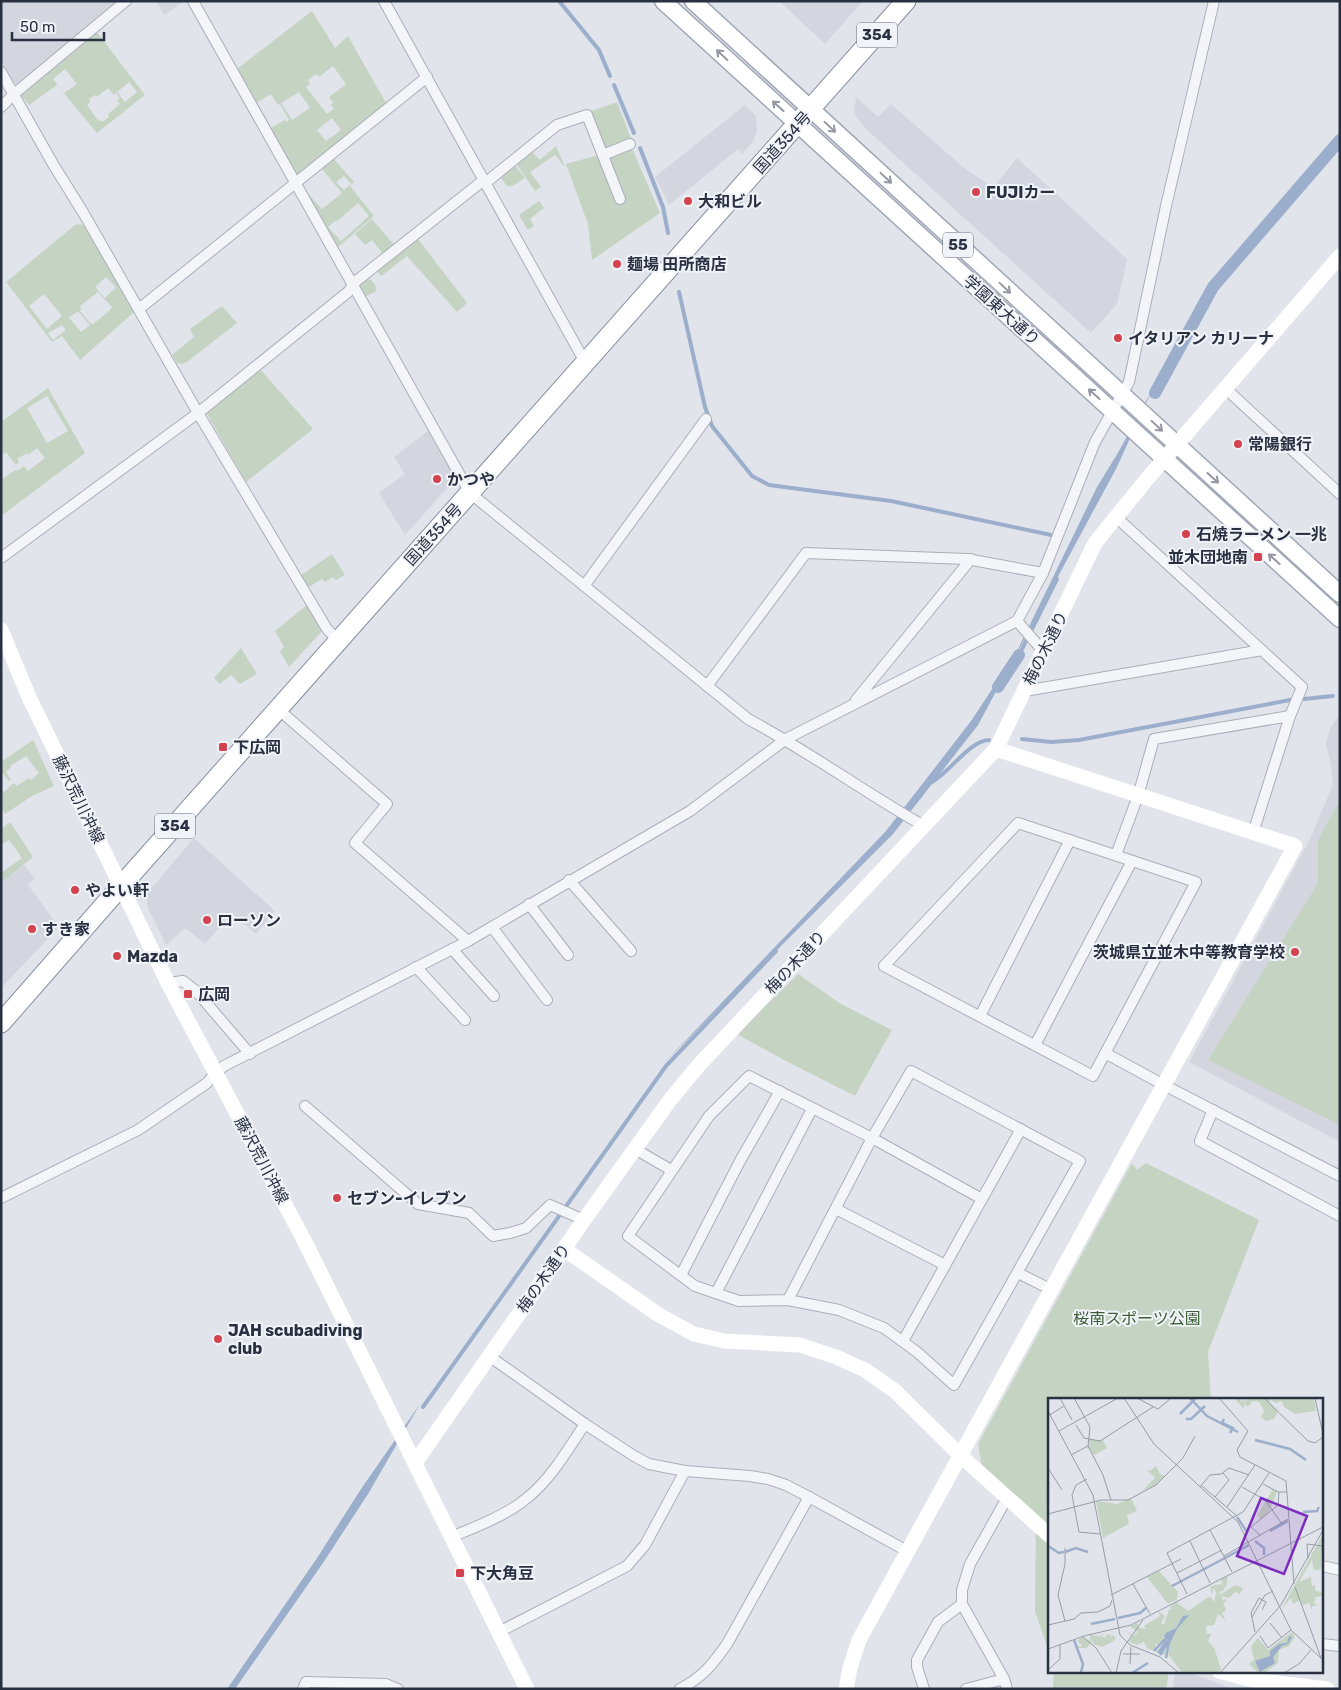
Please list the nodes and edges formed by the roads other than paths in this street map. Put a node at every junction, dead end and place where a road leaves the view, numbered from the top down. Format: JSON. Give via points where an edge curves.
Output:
{"nodes":[{"id":1,"x":126,"y":1,"type":"edge"},
{"id":2,"x":193,"y":1,"type":"edge"},
{"id":3,"x":384,"y":1,"type":"edge"},
{"id":4,"x":663,"y":1,"type":"edge"},
{"id":5,"x":692,"y":1,"type":"edge"},
{"id":6,"x":906,"y":1,"type":"edge"},
{"id":7,"x":1214,"y":1,"type":"edge"},
{"id":8,"x":1,"y":72,"type":"edge"},
{"id":9,"x":426,"y":77,"type":"junction"},
{"id":10,"x":14,"y":94,"type":"junction"},
{"id":11,"x":1,"y":107,"type":"edge"},
{"id":12,"x":811,"y":109,"type":"junction"},
{"id":13,"x":798,"y":124,"type":"junction"},
{"id":14,"x":630,"y":144,"type":"dead end"},
{"id":15,"x":602,"y":155,"type":"junction"},
{"id":16,"x":485,"y":182,"type":"junction"},
{"id":17,"x":295,"y":184,"type":"junction"},
{"id":18,"x":620,"y":199,"type":"dead end"},
{"id":19,"x":1340,"y":256,"type":"edge"},
{"id":20,"x":352,"y":287,"type":"junction"},
{"id":21,"x":139,"y":309,"type":"junction"},
{"id":22,"x":585,"y":362,"type":"junction"},
{"id":23,"x":1225,"y":388,"type":"junction"},
{"id":24,"x":1123,"y":394,"type":"junction"},
{"id":25,"x":1113,"y":411,"type":"junction"},
{"id":26,"x":198,"y":413,"type":"junction"},
{"id":27,"x":706,"y":419,"type":"dead end"},
{"id":28,"x":1177,"y":445,"type":"junction"},
{"id":29,"x":1165,"y":459,"type":"junction"},
{"id":30,"x":470,"y":493,"type":"junction"},
{"id":31,"x":1340,"y":494,"type":"edge"},
{"id":32,"x":1116,"y":517,"type":"junction"},
{"id":33,"x":1,"y":558,"type":"edge"},
{"id":34,"x":971,"y":559,"type":"junction"},
{"id":35,"x":1043,"y":573,"type":"junction"},
{"id":36,"x":584,"y":586,"type":"junction"},
{"id":37,"x":1340,"y":594,"type":"edge"},
{"id":38,"x":1340,"y":619,"type":"edge"},
{"id":39,"x":1016,"y":621,"type":"junction"},
{"id":40,"x":1,"y":630,"type":"edge"},
{"id":41,"x":338,"y":641,"type":"junction"},
{"id":42,"x":1262,"y":650,"type":"junction"},
{"id":43,"x":1044,"y":652,"type":"junction"},
{"id":44,"x":707,"y":686,"type":"junction"},
{"id":45,"x":1025,"y":691,"type":"junction"},
{"id":46,"x":852,"y":704,"type":"junction"},
{"id":47,"x":278,"y":709,"type":"junction"},
{"id":48,"x":1290,"y":716,"type":"junction"},
{"id":49,"x":786,"y":740,"type":"junction"},
{"id":50,"x":996,"y":749,"type":"junction"},
{"id":51,"x":1138,"y":796,"type":"junction"},
{"id":52,"x":924,"y":826,"type":"junction"},
{"id":53,"x":1253,"y":832,"type":"junction"},
{"id":54,"x":1070,"y":840,"type":"junction"},
{"id":55,"x":1116,"y":856,"type":"junction"},
{"id":56,"x":1132,"y":861,"type":"junction"},
{"id":57,"x":570,"y":880,"type":"junction"},
{"id":58,"x":121,"y":886,"type":"junction"},
{"id":59,"x":530,"y":904,"type":"junction"},
{"id":60,"x":492,"y":927,"type":"junction"},
{"id":61,"x":468,"y":940,"type":"junction"},
{"id":62,"x":452,"y":948,"type":"junction"},
{"id":63,"x":631,"y":951,"type":"dead end"},
{"id":64,"x":568,"y":956,"type":"dead end"},
{"id":65,"x":416,"y":967,"type":"junction"},
{"id":66,"x":168,"y":983,"type":"junction"},
{"id":67,"x":494,"y":996,"type":"dead end"},
{"id":68,"x":547,"y":1000,"type":"dead end"},
{"id":69,"x":980,"y":1016,"type":"junction"},
{"id":70,"x":466,"y":1020,"type":"dead end"},
{"id":71,"x":1,"y":1023,"type":"edge"},
{"id":72,"x":1035,"y":1045,"type":"junction"},
{"id":73,"x":1106,"y":1053,"type":"junction"},
{"id":74,"x":250,"y":1054,"type":"junction"},
{"id":75,"x":215,"y":1073,"type":"junction"},
{"id":76,"x":1164,"y":1085,"type":"junction"},
{"id":77,"x":780,"y":1092,"type":"junction"},
{"id":78,"x":306,"y":1106,"type":"dead end"},
{"id":79,"x":812,"y":1108,"type":"junction"},
{"id":80,"x":1213,"y":1110,"type":"junction"},
{"id":81,"x":1021,"y":1129,"type":"junction"},
{"id":82,"x":872,"y":1138,"type":"junction"},
{"id":83,"x":635,"y":1149,"type":"junction"},
{"id":84,"x":671,"y":1170,"type":"junction"},
{"id":85,"x":1340,"y":1176,"type":"edge"},
{"id":86,"x":1,"y":1198,"type":"edge"},
{"id":87,"x":982,"y":1199,"type":"junction"},
{"id":88,"x":836,"y":1209,"type":"junction"},
{"id":89,"x":1340,"y":1216,"type":"edge"},
{"id":90,"x":584,"y":1220,"type":"junction"},
{"id":91,"x":564,"y":1249,"type":"junction"},
{"id":92,"x":945,"y":1265,"type":"junction"},
{"id":93,"x":1018,"y":1272,"type":"junction"},
{"id":94,"x":680,"y":1275,"type":"junction"},
{"id":95,"x":1052,"y":1290,"type":"junction"},
{"id":96,"x":716,"y":1293,"type":"junction"},
{"id":97,"x":788,"y":1300,"type":"junction"},
{"id":98,"x":902,"y":1342,"type":"junction"},
{"id":99,"x":489,"y":1356,"type":"junction"},
{"id":100,"x":585,"y":1424,"type":"junction"},
{"id":101,"x":961,"y":1456,"type":"junction"},
{"id":102,"x":415,"y":1463,"type":"junction"},
{"id":103,"x":684,"y":1471,"type":"junction"},
{"id":104,"x":809,"y":1497,"type":"junction"},
{"id":105,"x":1007,"y":1498,"type":"junction"},
{"id":106,"x":1048,"y":1534,"type":"edge"},
{"id":107,"x":452,"y":1538,"type":"junction"},
{"id":108,"x":907,"y":1552,"type":"junction"},
{"id":109,"x":1324,"y":1566,"type":"edge"},
{"id":110,"x":1340,"y":1570,"type":"edge"},
{"id":111,"x":962,"y":1604,"type":"junction"},
{"id":112,"x":499,"y":1632,"type":"junction"},
{"id":113,"x":1324,"y":1644,"type":"edge"},
{"id":114,"x":1340,"y":1646,"type":"edge"},
{"id":115,"x":1223,"y":1672,"type":"edge"},
{"id":116,"x":1005,"y":1684,"type":"edge"},
{"id":117,"x":303,"y":1689,"type":"edge"},
{"id":118,"x":398,"y":1689,"type":"edge"},
{"id":119,"x":526,"y":1689,"type":"edge"},
{"id":120,"x":680,"y":1689,"type":"edge"},
{"id":121,"x":846,"y":1689,"type":"edge"},
{"id":122,"x":924,"y":1689,"type":"edge"},
{"id":123,"x":966,"y":1689,"type":"edge"},
{"id":124,"x":1327,"y":1689,"type":"edge"}],
"edges":[{"from":1,"to":10,"type":"street"},
{"from":2,"to":17,"type":"street"},
{"from":3,"to":9,"type":"street"},
{"from":13,"to":4,"type":"main road","name":"学園東大通り","number":"55","one_way":true},
{"from":5,"to":12,"type":"main road","name":"学園東大通り","number":"55"},
{"from":6,"to":12,"type":"highway","name":"国道354号","number":"354"},
{"from":7,"to":24,"type":"street","via":[[1129,382]]},
{"from":8,"to":10,"type":"street"},
{"from":9,"to":16,"type":"street"},
{"from":9,"to":17,"type":"street"},
{"from":10,"to":11,"type":"street"},
{"from":10,"to":21,"type":"street"},
{"from":12,"to":13,"type":"highway","name":"国道354号","number":"354"},
{"from":12,"to":24,"type":"main road","name":"学園東大通り","number":"55","one_way":true},
{"from":13,"to":22,"type":"highway","name":"国道354号","number":"354"},
{"from":25,"to":13,"type":"main road","name":"学園東大通り","number":"55","one_way":true},
{"from":14,"to":15,"type":"street"},
{"from":15,"to":16,"type":"street","via":[[587,114],[557,125]]},
{"from":15,"to":18,"type":"street"},
{"from":16,"to":20,"type":"street","via":[[370,269]]},
{"from":16,"to":22,"type":"street"},
{"from":17,"to":20,"type":"street"},
{"from":17,"to":21,"type":"street"},
{"from":19,"to":23,"type":"street","name":"梅の木通り"},
{"from":20,"to":26,"type":"street"},
{"from":20,"to":30,"type":"street"},
{"from":21,"to":26,"type":"street"},
{"from":22,"to":30,"type":"highway","name":"国道354号","number":"354"},
{"from":23,"to":28,"type":"street","name":"梅の木通り"},
{"from":23,"to":31,"type":"street"},
{"from":24,"to":25,"type":"street"},
{"from":24,"to":28,"type":"main road","name":"学園東大通り","number":"55","one_way":true},
{"from":25,"to":29,"type":"main road","name":"学園東大通り","number":"55"},
{"from":25,"to":35,"type":"street","via":[[1095,442]]},
{"from":26,"to":33,"type":"street"},
{"from":26,"to":41,"type":"street","via":[[327,629]]},
{"from":27,"to":36,"type":"street"},
{"from":28,"to":29,"type":"street","name":"梅の木通り"},
{"from":28,"to":37,"type":"main road","name":"学園東大通り","number":"55","one_way":true},
{"from":29,"to":32,"type":"street","name":"梅の木通り"},
{"from":38,"to":29,"type":"main road","name":"学園東大通り","number":"55","one_way":true},
{"from":30,"to":36,"type":"street"},
{"from":30,"to":41,"type":"highway","name":"国道354号","number":"354"},
{"from":32,"to":42,"type":"street"},
{"from":32,"to":43,"type":"street","name":"梅の木通り","via":[[1095,543]]},
{"from":34,"to":35,"type":"street"},
{"from":34,"to":44,"type":"street","via":[[806,553]]},
{"from":34,"to":46,"type":"street"},
{"from":35,"to":39,"type":"street"},
{"from":36,"to":44,"type":"street"},
{"from":39,"to":43,"type":"street"},
{"from":39,"to":46,"type":"street"},
{"from":40,"to":58,"type":"street","name":"藤沢荒川沖線","via":[[29,697]]},
{"from":41,"to":47,"type":"highway","name":"国道354号","number":"354"},
{"from":42,"to":45,"type":"street"},
{"from":42,"to":48,"type":"street","via":[[1302,686]]},
{"from":43,"to":45,"type":"street","name":"梅の木通り"},
{"from":44,"to":49,"type":"street","via":[[748,719]]},
{"from":45,"to":50,"type":"street","name":"梅の木通り"},
{"from":46,"to":49,"type":"street"},
{"from":47,"to":58,"type":"highway","name":"国道354号","number":"354"},
{"from":47,"to":61,"type":"street","via":[[388,804],[355,843]]},
{"from":48,"to":51,"type":"street","via":[[1154,739]]},
{"from":48,"to":53,"type":"street"},
{"from":49,"to":52,"type":"street"},
{"from":49,"to":57,"type":"street","via":[[690,810]]},
{"from":50,"to":51,"type":"street"},
{"from":50,"to":52,"type":"street","name":"梅の木通り"},
{"from":51,"to":53,"type":"street"},
{"from":51,"to":55,"type":"street"},
{"from":52,"to":83,"type":"street","name":"梅の木通り","via":[[698,1066]]},
{"from":53,"to":76,"type":"street","via":[[1295,846]]},
{"from":54,"to":55,"type":"street"},
{"from":54,"to":69,"type":"street"},
{"from":54,"to":69,"type":"street","via":[[1018,823],[884,966]]},
{"from":55,"to":56,"type":"street"},
{"from":56,"to":72,"type":"street"},
{"from":56,"to":73,"type":"street","via":[[1196,882]]},
{"from":57,"to":59,"type":"street"},
{"from":57,"to":63,"type":"street"},
{"from":58,"to":66,"type":"street","name":"藤沢荒川沖線"},
{"from":58,"to":71,"type":"highway","name":"国道354号","number":"354"},
{"from":59,"to":60,"type":"street"},
{"from":59,"to":64,"type":"street"},
{"from":60,"to":61,"type":"street"},
{"from":60,"to":68,"type":"street"},
{"from":61,"to":62,"type":"street"},
{"from":62,"to":65,"type":"street"},
{"from":62,"to":67,"type":"street"},
{"from":65,"to":70,"type":"street"},
{"from":65,"to":74,"type":"street"},
{"from":66,"to":74,"type":"street","via":[[183,981],[196,991]]},
{"from":66,"to":75,"type":"street","name":"藤沢荒川沖線"},
{"from":69,"to":72,"type":"street"},
{"from":72,"to":73,"type":"street","via":[[1093,1076]]},
{"from":73,"to":76,"type":"street"},
{"from":74,"to":75,"type":"street"},
{"from":75,"to":86,"type":"street","via":[[207,1083],[138,1130]]},
{"from":75,"to":102,"type":"street","name":"藤沢荒川沖線","via":[[302,1235]]},
{"from":76,"to":80,"type":"street"},
{"from":76,"to":95,"type":"street"},
{"from":77,"to":79,"type":"street"},
{"from":77,"to":84,"type":"street","via":[[749,1076],[709,1116]]},
{"from":77,"to":94,"type":"street"},
{"from":78,"to":90,"type":"street","via":[[418,1204],[468,1213],[493,1236],[526,1228],[550,1205]]},
{"from":79,"to":82,"type":"street"},
{"from":79,"to":96,"type":"street"},
{"from":80,"to":85,"type":"street"},
{"from":80,"to":89,"type":"street","via":[[1200,1141]]},
{"from":81,"to":82,"type":"street","via":[[910,1070]]},
{"from":81,"to":87,"type":"street"},
{"from":81,"to":93,"type":"street","via":[[1080,1161]]},
{"from":82,"to":87,"type":"street"},
{"from":82,"to":88,"type":"street"},
{"from":83,"to":84,"type":"street"},
{"from":83,"to":90,"type":"street","name":"梅の木通り"},
{"from":84,"to":94,"type":"street","via":[[628,1236]]},
{"from":87,"to":92,"type":"street"},
{"from":88,"to":92,"type":"street"},
{"from":88,"to":97,"type":"street"},
{"from":90,"to":91,"type":"street","name":"梅の木通り"},
{"from":91,"to":99,"type":"street","name":"梅の木通り"},
{"from":91,"to":101,"type":"street","via":[[659,1315],[694,1334],[724,1341],[800,1345],[865,1370],[895,1391]]},
{"from":92,"to":98,"type":"street"},
{"from":93,"to":95,"type":"street"},
{"from":93,"to":98,"type":"street","via":[[954,1385]]},
{"from":94,"to":96,"type":"street","via":[[696,1286]]},
{"from":95,"to":101,"type":"street"},
{"from":96,"to":97,"type":"street","via":[[739,1300]]},
{"from":97,"to":98,"type":"street","via":[[839,1310],[884,1328]]},
{"from":99,"to":100,"type":"street"},
{"from":99,"to":102,"type":"street","name":"梅の木通り"},
{"from":100,"to":103,"type":"street","via":[[649,1464]]},
{"from":100,"to":107,"type":"street","via":[[544,1482],[527,1498]]},
{"from":101,"to":105,"type":"street"},
{"from":101,"to":108,"type":"street"},
{"from":102,"to":107,"type":"street","name":"藤沢荒川沖線"},
{"from":103,"to":104,"type":"street","via":[[768,1479]]},
{"from":103,"to":112,"type":"street","via":[[645,1545],[627,1566]]},
{"from":104,"to":108,"type":"street"},
{"from":104,"to":120,"type":"street","via":[[727,1644],[697,1680]]},
{"from":105,"to":106,"type":"street"},
{"from":105,"to":111,"type":"street","via":[[970,1564],[962,1590]]},
{"from":107,"to":112,"type":"street","name":"藤沢荒川沖線"},
{"from":108,"to":121,"type":"street","via":[[859,1640]]},
{"from":109,"to":110,"type":"street"},
{"from":111,"to":116,"type":"street"},
{"from":111,"to":122,"type":"street","via":[[938,1622],[917,1660]]},
{"from":112,"to":119,"type":"street","name":"藤沢荒川沖線"},
{"from":113,"to":114,"type":"street"},
{"from":115,"to":124,"type":"street","via":[[1252,1680]]},
{"from":116,"to":123,"type":"street"},
{"from":117,"to":118,"type":"street","via":[[306,1682],[386,1684]]}]}
